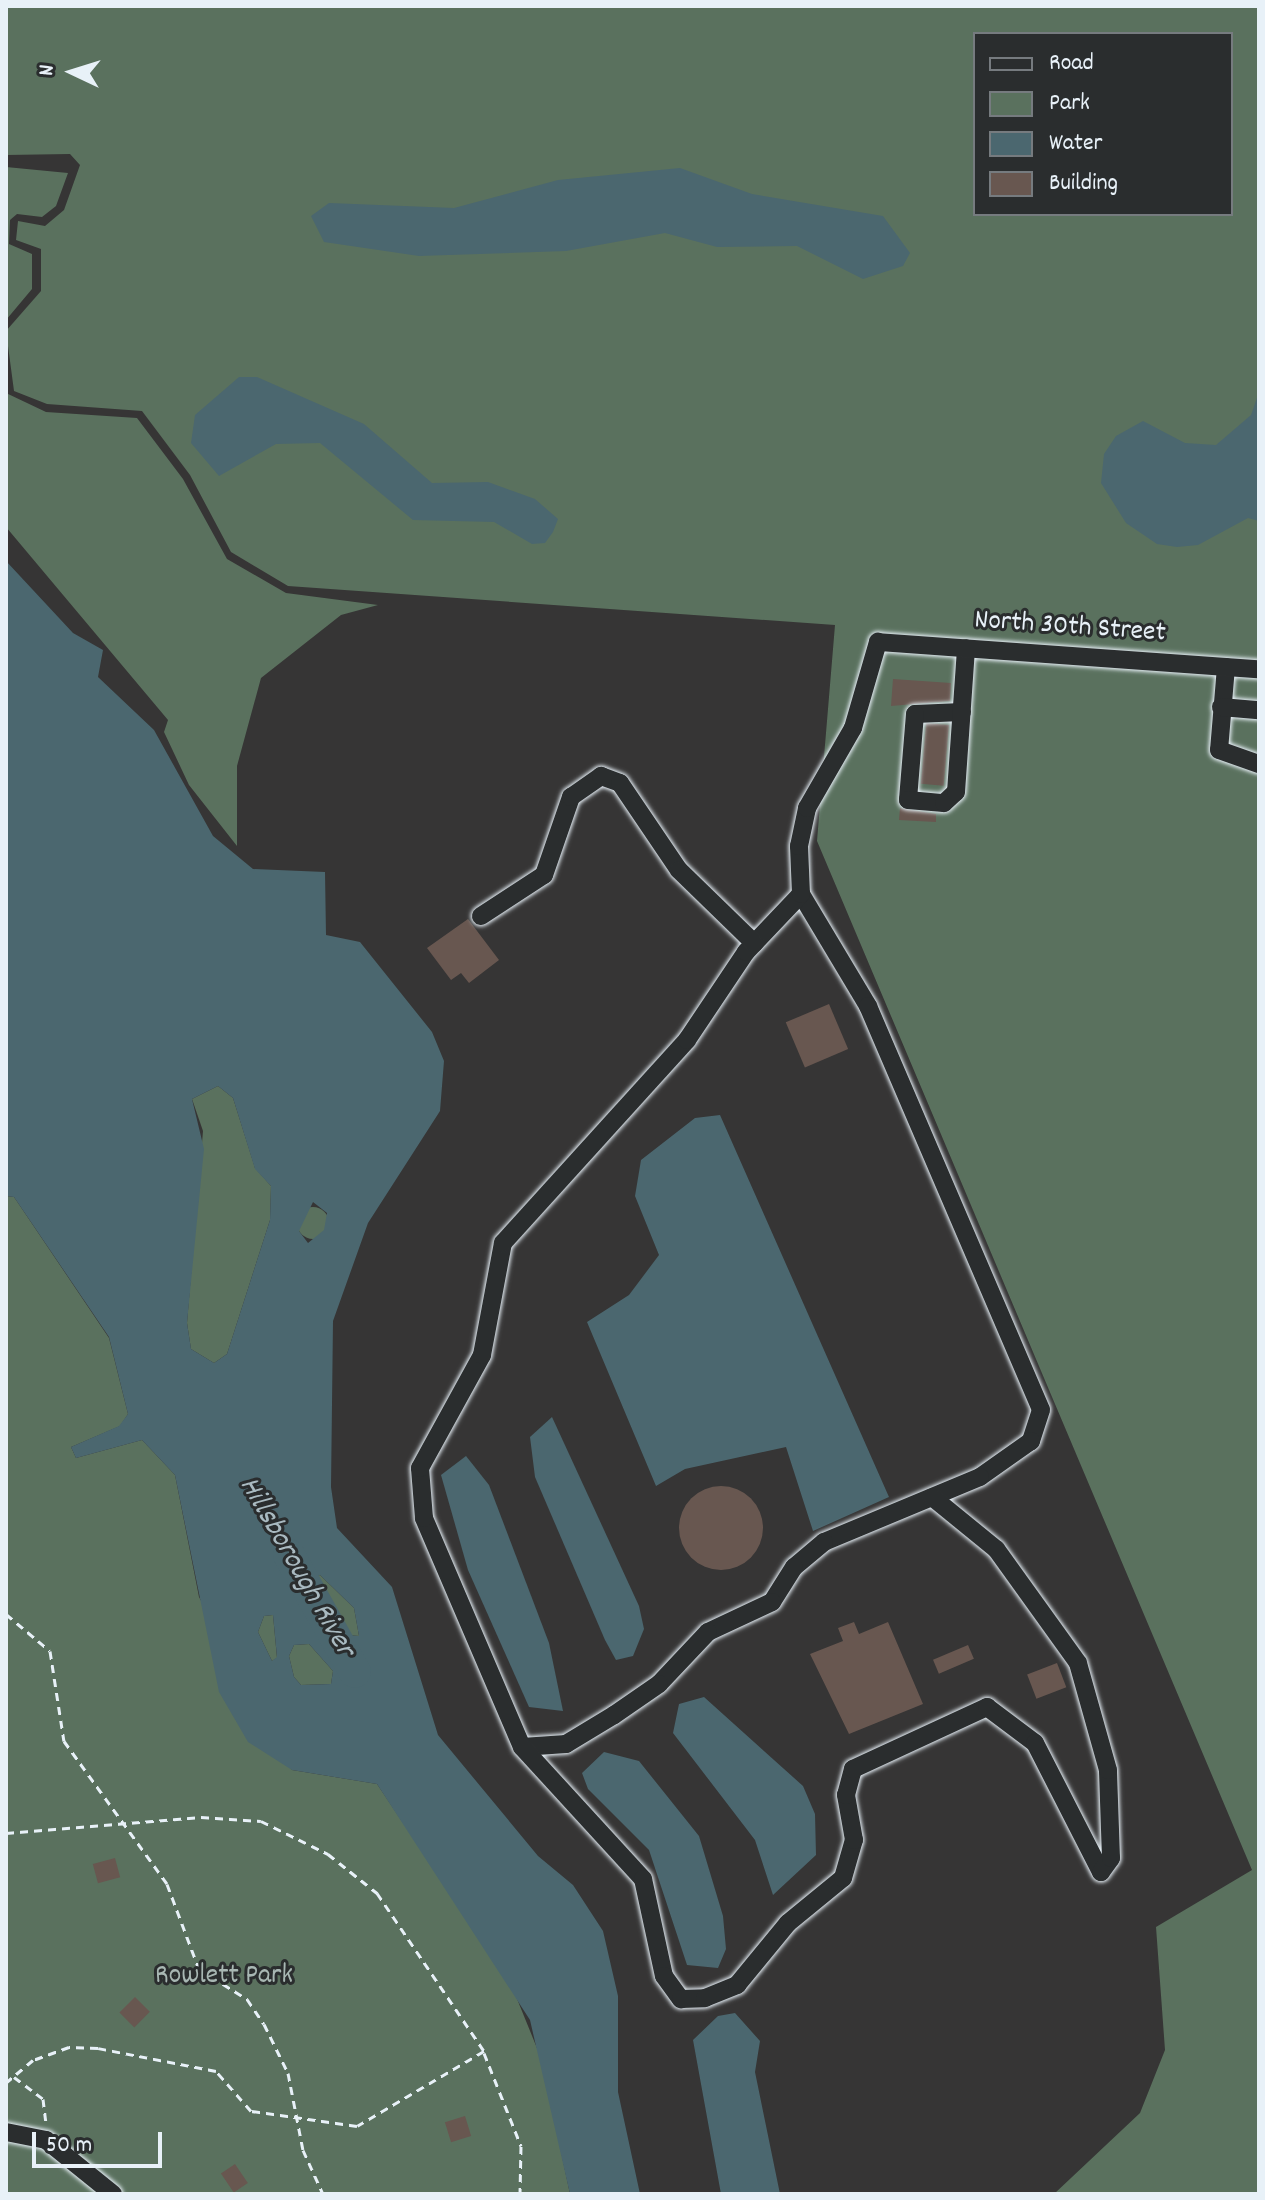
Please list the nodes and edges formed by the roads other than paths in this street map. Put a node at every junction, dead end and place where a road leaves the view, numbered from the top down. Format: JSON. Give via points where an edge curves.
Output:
{"nodes":[{"id":1,"x":966,"y":648,"type":"junction"},
{"id":2,"x":1226,"y":667,"type":"junction"},
{"id":3,"x":1259,"y":669,"type":"edge"},
{"id":4,"x":1221,"y":707,"type":"junction"},
{"id":5,"x":1259,"y":710,"type":"edge"},
{"id":6,"x":962,"y":712,"type":"junction"},
{"id":7,"x":1259,"y":764,"type":"edge"},
{"id":8,"x":801,"y":894,"type":"junction"},
{"id":9,"x":481,"y":916,"type":"dead end"},
{"id":10,"x":754,"y":943,"type":"junction"},
{"id":11,"x":932,"y":1497,"type":"junction"},
{"id":12,"x":522,"y":1747,"type":"junction"},
{"id":13,"x":6,"y":2132,"type":"edge"},
{"id":14,"x":113,"y":2194,"type":"edge"}],
"edges":[{"from":1,"to":2,"type":"street","name":"North 30th Street"},
{"from":1,"to":6,"type":"street"},
{"from":1,"to":8,"type":"street","name":"North 30th Street","via":[[878,642],[853,728],[807,808],[799,846]]},
{"from":2,"to":3,"type":"street","name":"North 30th Street"},
{"from":2,"to":4,"type":"street"},
{"from":4,"to":5,"type":"street"},
{"from":4,"to":7,"type":"street","via":[[1223,757]]},
{"from":6,"to":6,"type":"street","via":[[953,798],[908,800],[915,714]]},
{"from":8,"to":10,"type":"street"},
{"from":8,"to":11,"type":"street","via":[[868,1006],[1041,1410],[1031,1441],[980,1477]]},
{"from":9,"to":10,"type":"street","via":[[544,875],[571,797],[601,776],[620,783],[679,870]]},
{"from":10,"to":12,"type":"street","via":[[687,1040],[503,1243],[482,1355],[420,1468],[424,1518]]},
{"from":11,"to":12,"type":"street","via":[[824,1542],[794,1567],[772,1602],[708,1632],[659,1684],[614,1715],[566,1744]]},
{"from":11,"to":12,"type":"street","via":[[996,1549],[1078,1663],[1108,1770],[1111,1858],[1101,1872],[1035,1743],[987,1707],[853,1769],[846,1795],[854,1840],[843,1878],[788,1923],[737,1985],[681,1999],[664,1976],[643,1879]]},
{"from":13,"to":14,"type":"street","via":[[46,2140]]}]}
